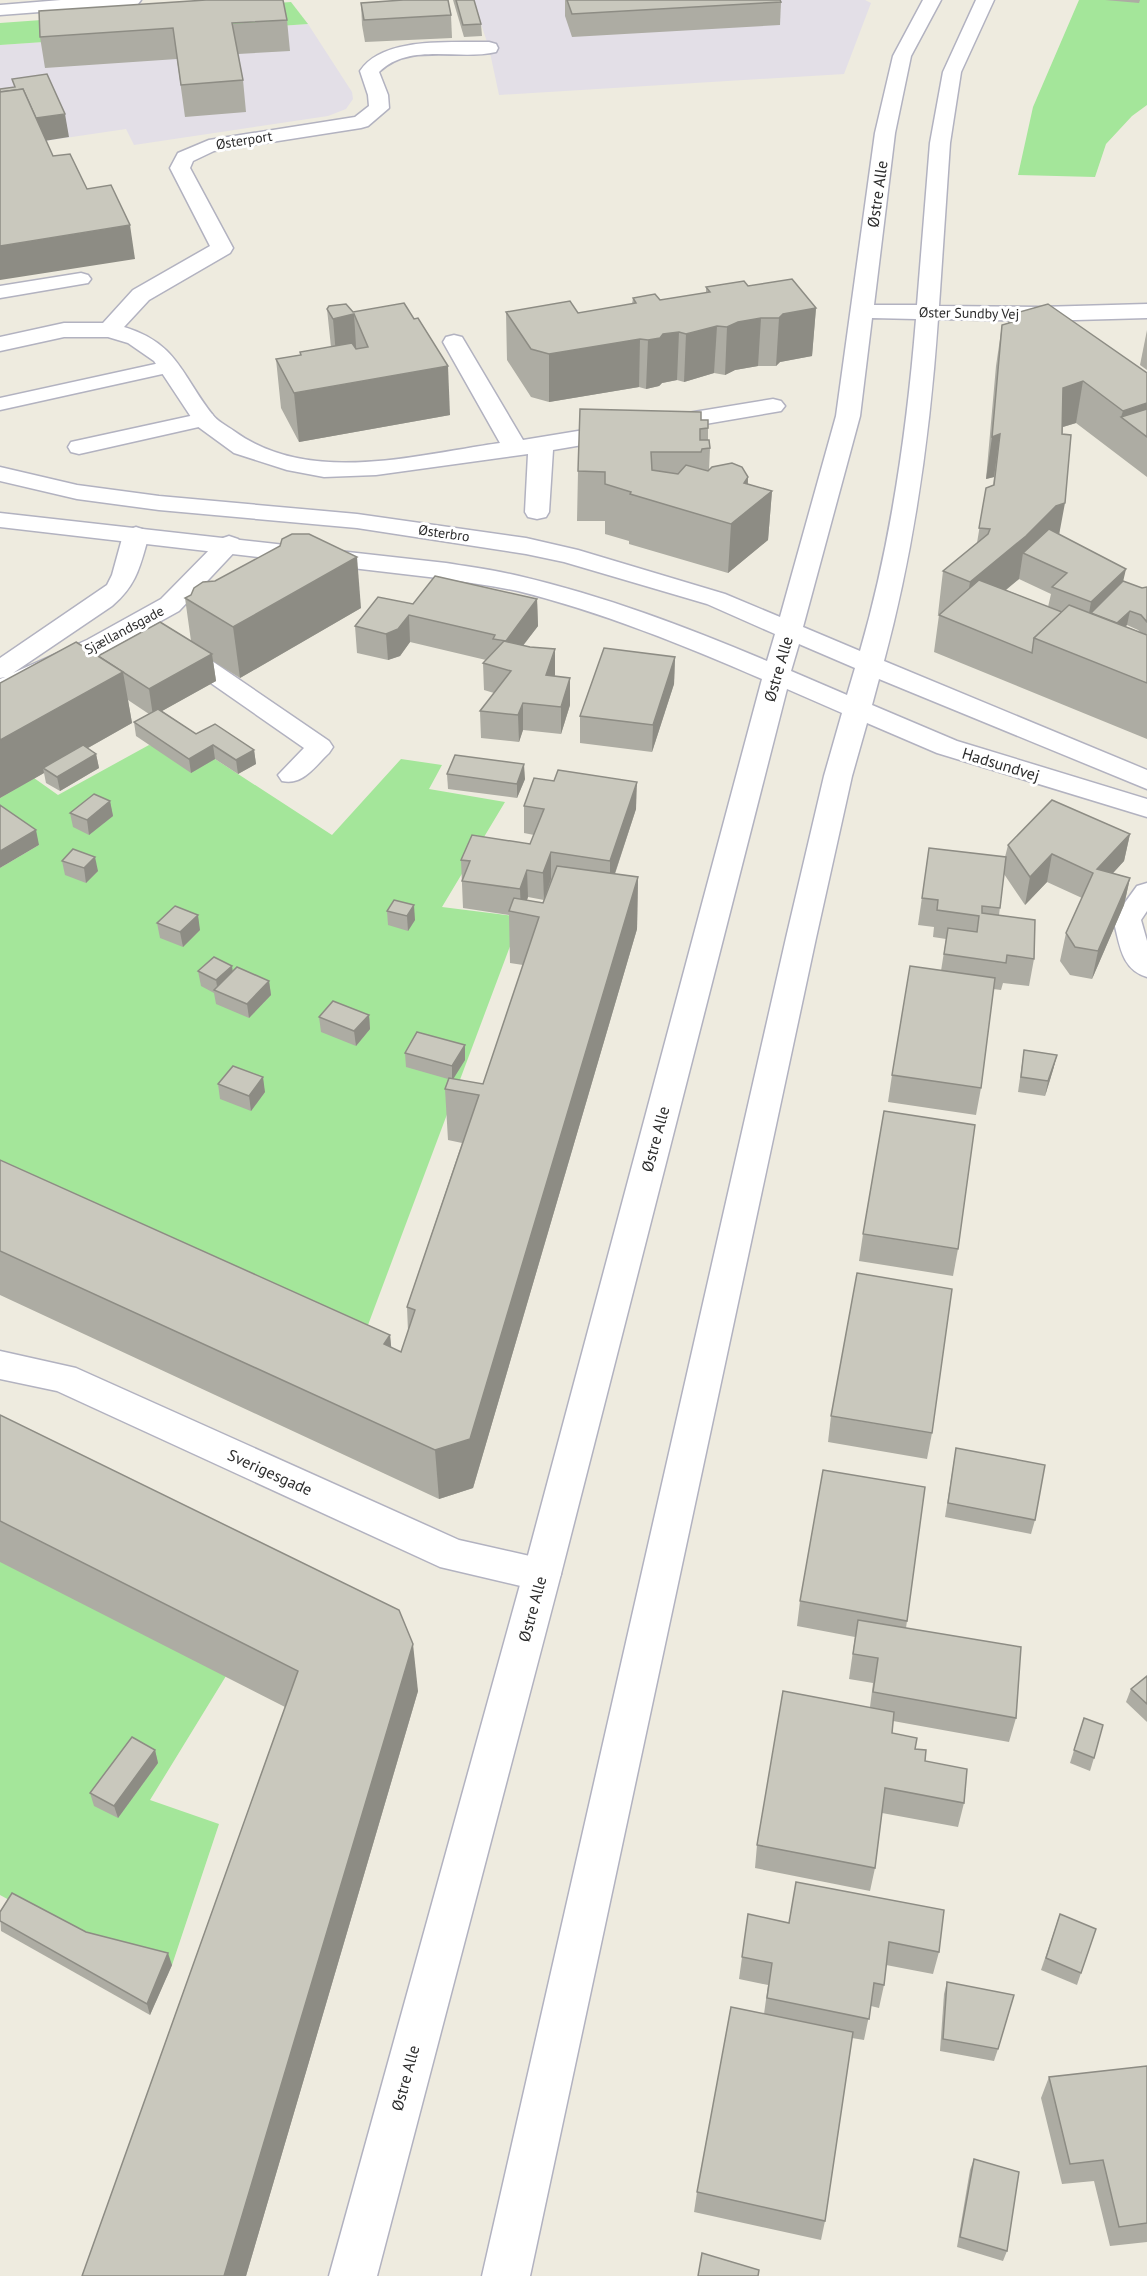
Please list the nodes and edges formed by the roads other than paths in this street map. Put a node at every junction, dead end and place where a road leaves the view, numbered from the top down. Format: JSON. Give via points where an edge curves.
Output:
{"nodes":[{"id":1,"x":132,"y":0,"type":"edge"},
{"id":2,"x":932,"y":0,"type":"edge"},
{"id":3,"x":985,"y":0,"type":"edge"},
{"id":4,"x":0,"y":10,"type":"edge"},
{"id":5,"x":489,"y":48,"type":"dead end"},
{"id":6,"x":81,"y":279,"type":"dead end"},
{"id":7,"x":0,"y":292,"type":"edge"},
{"id":8,"x":864,"y":311,"type":"junction"},
{"id":9,"x":1147,"y":311,"type":"edge"},
{"id":10,"x":925,"y":313,"type":"junction"},
{"id":11,"x":109,"y":330,"type":"junction"},
{"id":12,"x":454,"y":342,"type":"dead end"},
{"id":13,"x":0,"y":344,"type":"edge"},
{"id":14,"x":169,"y":367,"type":"junction"},
{"id":15,"x":0,"y":404,"type":"edge"},
{"id":16,"x":773,"y":406,"type":"dead end"},
{"id":17,"x":204,"y":419,"type":"junction"},
{"id":18,"x":541,"y":445,"type":"junction"},
{"id":19,"x":79,"y":447,"type":"dead end"},
{"id":20,"x":515,"y":448,"type":"junction"},
{"id":21,"x":0,"y":474,"type":"edge"},
{"id":22,"x":537,"y":512,"type":"dead end"},
{"id":23,"x":0,"y":520,"type":"edge"},
{"id":24,"x":136,"y":535,"type":"junction"},
{"id":25,"x":229,"y":544,"type":"junction"},
{"id":26,"x":139,"y":622,"type":"junction"},
{"id":27,"x":789,"y":630,"type":"junction"},
{"id":28,"x":870,"y":665,"type":"junction"},
{"id":29,"x":0,"y":670,"type":"edge"},
{"id":30,"x":777,"y":675,"type":"junction"},
{"id":31,"x":0,"y":689,"type":"edge"},
{"id":32,"x":858,"y":709,"type":"junction"},
{"id":33,"x":291,"y":775,"type":"dead end"},
{"id":34,"x":1147,"y":780,"type":"edge"},
{"id":35,"x":1147,"y":808,"type":"edge"},
{"id":36,"x":1147,"y":892,"type":"edge"},
{"id":37,"x":1147,"y":967,"type":"edge"},
{"id":38,"x":0,"y":1365,"type":"edge"},
{"id":39,"x":542,"y":1574,"type":"junction"},
{"id":40,"x":353,"y":2276,"type":"edge"},
{"id":41,"x":506,"y":2276,"type":"edge"}],
"edges":[{"from":1,"to":4,"type":"street"},
{"from":2,"to":8,"type":"street","name":"Østre Alle","via":[[902,56],[885,133]]},
{"from":3,"to":10,"type":"street","via":[[952,72],[939,143]]},
{"from":5,"to":11,"type":"street","name":"Østerport","via":[[397,52],[376,62],[369,71],[379,108],[361,122],[209,146],[185,157],[180,168],[222,248],[141,295]]},
{"from":6,"to":7,"type":"lane"},
{"from":8,"to":10,"type":"street","name":"Øster Sundby Vej"},
{"from":8,"to":27,"type":"street","name":"Østre Alle","via":[[848,416]]},
{"from":9,"to":10,"type":"street","name":"Øster Sundby Vej","via":[[1075,323]]},
{"from":10,"to":28,"type":"street","via":[[912,468]]},
{"from":11,"to":13,"type":"street","via":[[64,330]]},
{"from":11,"to":14,"type":"street","via":[[136,338],[162,356]]},
{"from":12,"to":20,"type":"street"},
{"from":14,"to":15,"type":"lane"},
{"from":14,"to":17,"type":"street"},
{"from":16,"to":18,"type":"street"},
{"from":17,"to":19,"type":"lane"},
{"from":17,"to":20,"type":"street","via":[[242,448],[324,470],[376,468]]},
{"from":18,"to":20,"type":"street"},
{"from":18,"to":22,"type":"street"},
{"from":21,"to":27,"type":"street","name":"Østerbro","via":[[77,492],[357,521],[526,546],[706,595]]},
{"from":23,"to":24,"type":"street"},
{"from":24,"to":25,"type":"street"},
{"from":24,"to":29,"type":"street","name":"Sjællandsgade","via":[[117,589]]},
{"from":25,"to":26,"type":"street","name":"Sjællandsgade","via":[[170,605]]},
{"from":25,"to":30,"type":"street","via":[[516,583],[620,613]]},
{"from":26,"to":31,"type":"street","name":"Sjællandsgade"},
{"from":26,"to":33,"type":"lane","via":[[320,747]]},
{"from":27,"to":28,"type":"street","name":"Østerbro"},
{"from":27,"to":30,"type":"street","name":"Østre Alle"},
{"from":28,"to":32,"type":"street"},
{"from":28,"to":34,"type":"street"},
{"from":30,"to":32,"type":"street"},
{"from":30,"to":39,"type":"street","name":"Østre Alle"},
{"from":32,"to":35,"type":"street","name":"Hadsundvej","via":[[947,747]]},
{"from":32,"to":41,"type":"street","via":[[838,776],[801,938]]},
{"from":36,"to":37,"type":"lane","via":[[1126,919],[1139,962]]},
{"from":38,"to":39,"type":"street","name":"Sverigesgade","via":[[63,1378],[454,1555]]},
{"from":39,"to":40,"type":"street","name":"Østre Alle"}]}
